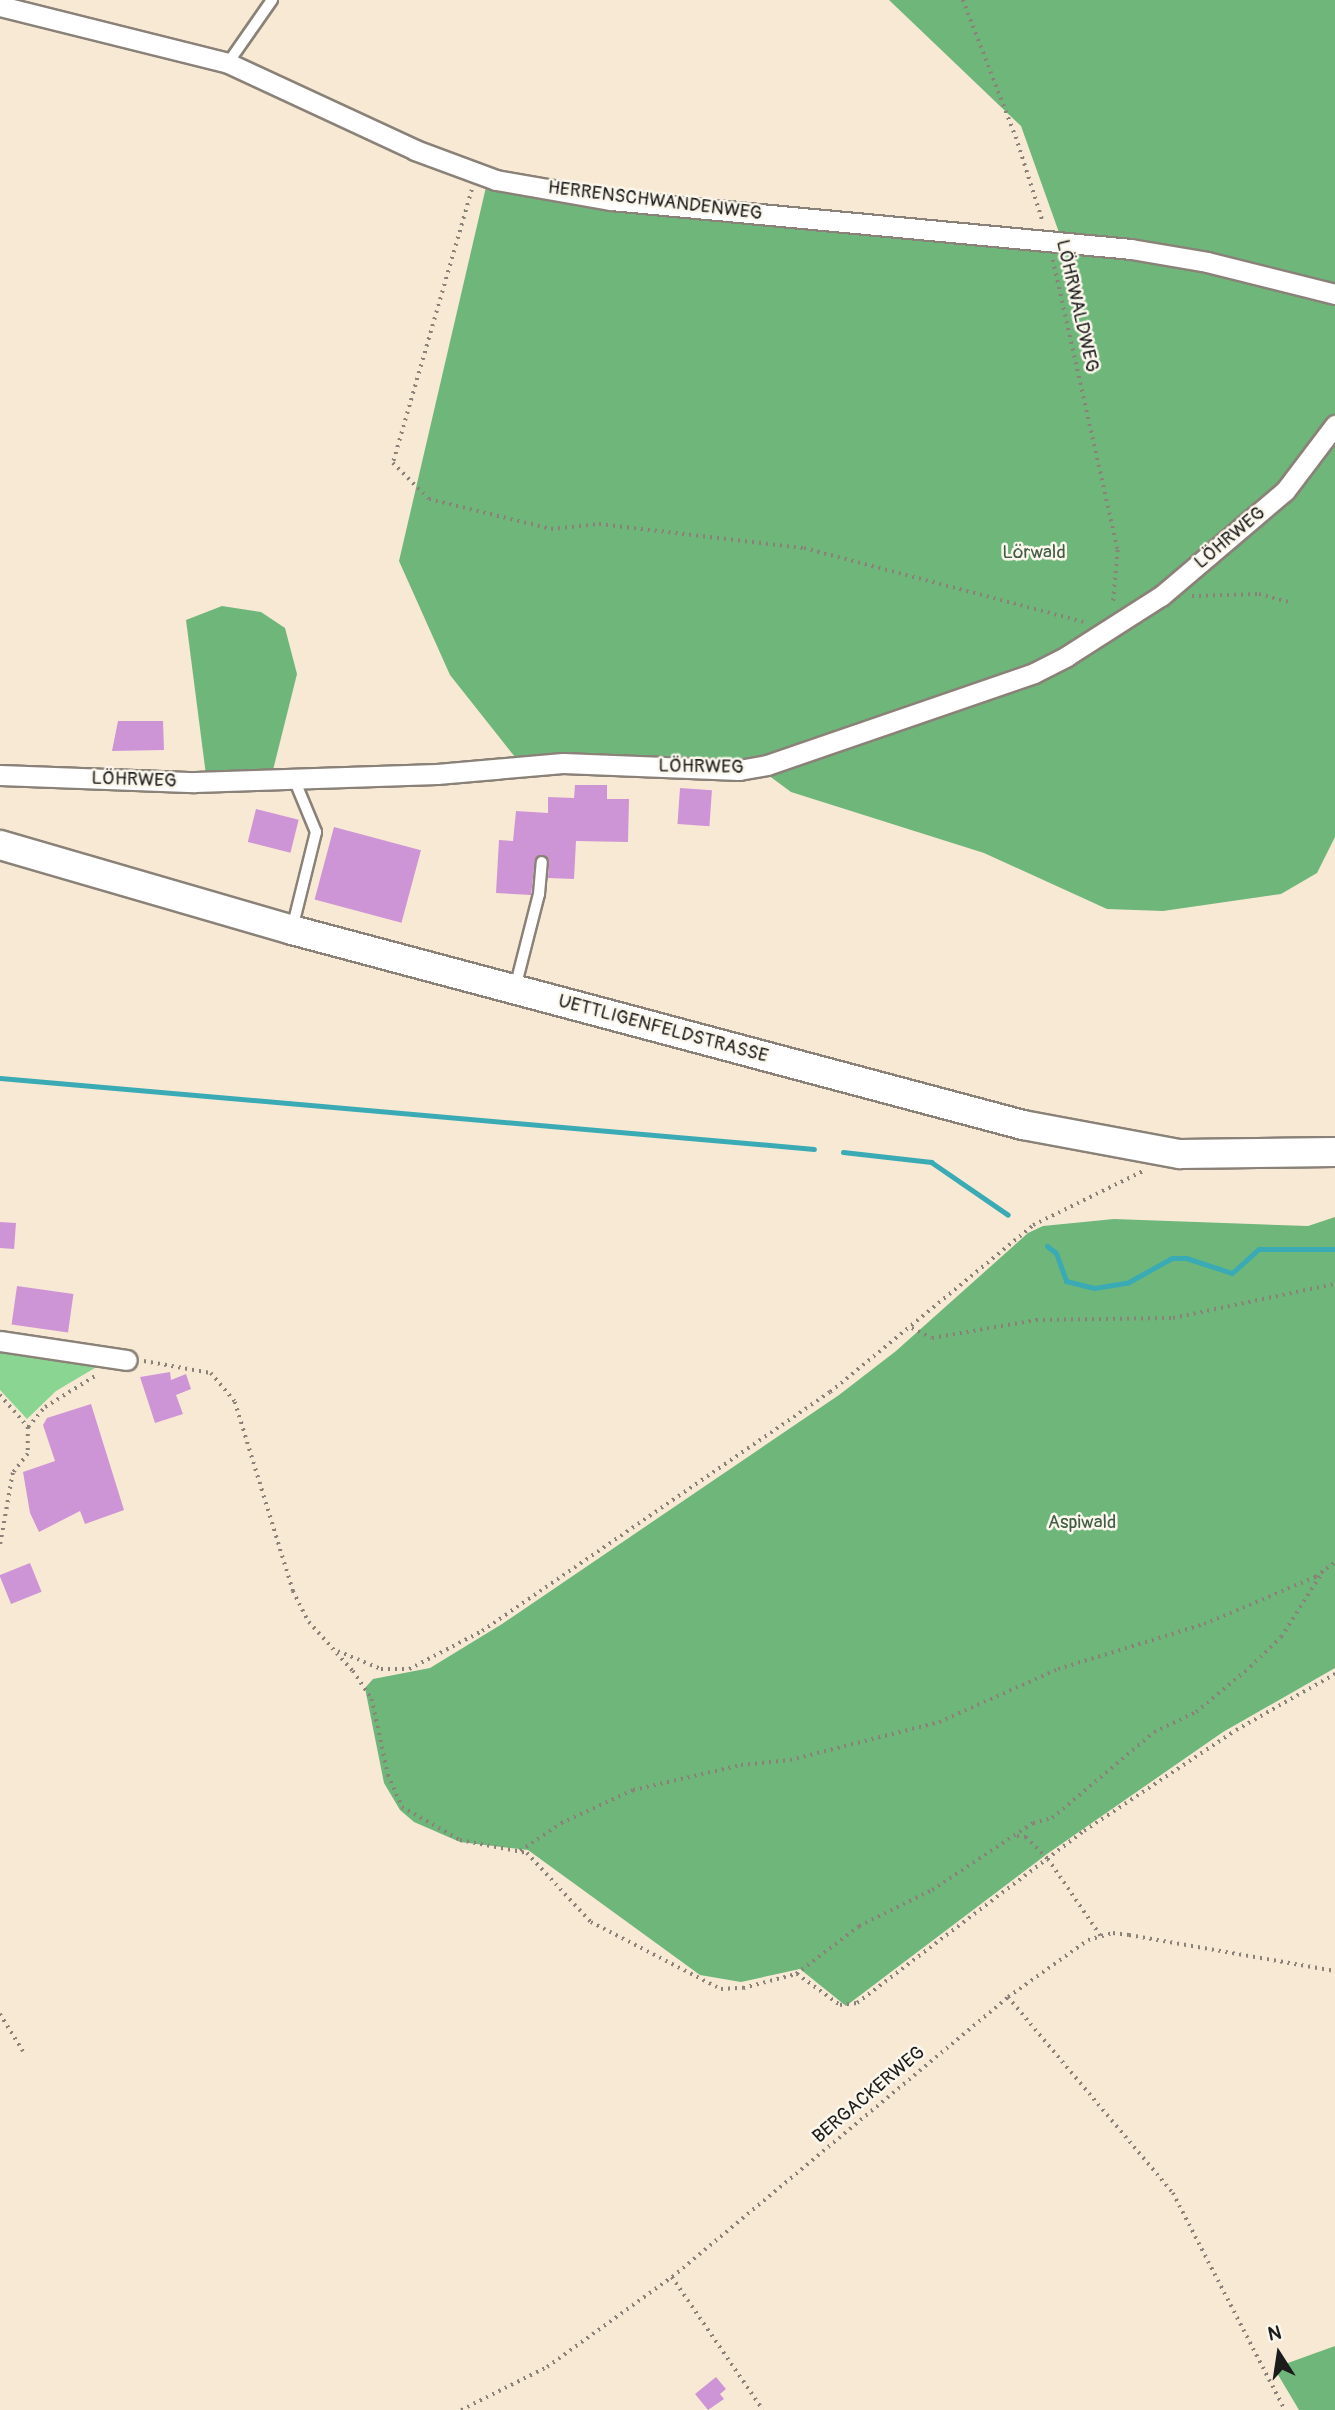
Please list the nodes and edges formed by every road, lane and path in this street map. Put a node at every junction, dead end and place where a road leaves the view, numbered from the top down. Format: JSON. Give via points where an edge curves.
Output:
{"nodes":[{"id":1,"x":272,"y":0,"type":"edge"},
{"id":2,"x":963,"y":0,"type":"edge"},
{"id":3,"x":0,"y":6,"type":"edge"},
{"id":4,"x":228,"y":63,"type":"junction"},
{"id":5,"x":477,"y":174,"type":"junction"},
{"id":6,"x":1049,"y":241,"type":"junction"},
{"id":7,"x":1335,"y":294,"type":"edge"},
{"id":8,"x":1335,"y":425,"type":"edge"},
{"id":9,"x":1161,"y":596,"type":"junction"},
{"id":10,"x":1289,"y":602,"type":"dead end"},
{"id":11,"x":1111,"y":629,"type":"junction"},
{"id":12,"x":0,"y":775,"type":"edge"},
{"id":13,"x":294,"y":779,"type":"junction"},
{"id":14,"x":0,"y":845,"type":"edge"},
{"id":15,"x":542,"y":862,"type":"dead end"},
{"id":16,"x":292,"y":930,"type":"junction"},
{"id":17,"x":515,"y":989,"type":"junction"},
{"id":18,"x":1335,"y":1152,"type":"edge"},
{"id":19,"x":1180,"y":1154,"type":"junction"},
{"id":20,"x":1335,"y":1284,"type":"edge"},
{"id":21,"x":912,"y":1328,"type":"junction"},
{"id":22,"x":0,"y":1341,"type":"edge"},
{"id":23,"x":127,"y":1360,"type":"junction"},
{"id":24,"x":0,"y":1395,"type":"edge"},
{"id":25,"x":28,"y":1427,"type":"junction"},
{"id":26,"x":0,"y":1547,"type":"edge"},
{"id":27,"x":1335,"y":1562,"type":"edge"},
{"id":28,"x":1323,"y":1571,"type":"junction"},
{"id":29,"x":336,"y":1650,"type":"junction"},
{"id":30,"x":1335,"y":1674,"type":"edge"},
{"id":31,"x":1017,"y":1836,"type":"junction"},
{"id":32,"x":520,"y":1851,"type":"junction"},
{"id":33,"x":1048,"y":1859,"type":"junction"},
{"id":34,"x":1101,"y":1936,"type":"junction"},
{"id":35,"x":1335,"y":1971,"type":"edge"},
{"id":36,"x":796,"y":1974,"type":"junction"},
{"id":37,"x":1008,"y":1997,"type":"junction"},
{"id":38,"x":0,"y":2014,"type":"edge"},
{"id":39,"x":23,"y":2051,"type":"dead end"},
{"id":40,"x":672,"y":2277,"type":"junction"},
{"id":41,"x":461,"y":2410,"type":"edge"},
{"id":42,"x":763,"y":2410,"type":"edge"},
{"id":43,"x":1285,"y":2410,"type":"edge"}],
"edges":[{"from":1,"to":4,"type":"lane"},
{"from":2,"to":6,"type":"path","name":"LÖHRWALDWEG","via":[[1016,137]]},
{"from":3,"to":4,"type":"street","name":"HERRENSCHWANDENWEG"},
{"from":4,"to":5,"type":"street","name":"HERRENSCHWANDENWEG"},
{"from":5,"to":6,"type":"street","name":"HERRENSCHWANDENWEG","via":[[611,200]]},
{"from":5,"to":11,"type":"path","via":[[393,463],[429,499],[551,529],[599,524],[804,548]]},
{"from":6,"to":7,"type":"street","name":"HERRENSCHWANDENWEG","via":[[1207,261]]},
{"from":6,"to":11,"type":"path","name":"LÖHRWALDWEG","via":[[1118,551]]},
{"from":8,"to":9,"type":"street","name":"LÖHRWEG","via":[[1285,491]]},
{"from":9,"to":10,"type":"path","via":[[1259,594]]},
{"from":9,"to":11,"type":"street","name":"LÖHRWEG"},
{"from":11,"to":13,"type":"street","name":"LÖHRWEG","via":[[1034,673],[767,765],[739,770],[563,763]]},
{"from":12,"to":13,"type":"street","name":"LÖHRWEG","via":[[195,782]]},
{"from":13,"to":16,"type":"lane","via":[[316,832]]},
{"from":14,"to":16,"type":"main road","name":"UETTLIGENFELDSTRASSE"},
{"from":15,"to":17,"type":"lane"},
{"from":16,"to":17,"type":"main road","name":"UETTLIGENFELDSTRASSE"},
{"from":17,"to":19,"type":"main road","name":"UETTLIGENFELDSTRASSE","via":[[1023,1125]]},
{"from":18,"to":19,"type":"main road","name":"UETTLIGENFELDSTRASSE"},
{"from":19,"to":21,"type":"path","via":[[1033,1225]]},
{"from":20,"to":21,"type":"path","via":[[1173,1318],[1036,1320],[932,1338]]},
{"from":21,"to":29,"type":"path","via":[[830,1392],[482,1631],[408,1669],[368,1665]]},
{"from":22,"to":23,"type":"street"},
{"from":23,"to":25,"type":"path","via":[[76,1385],[46,1406]]},
{"from":23,"to":29,"type":"path","via":[[197,1367],[225,1386],[243,1424],[293,1591],[309,1622]]},
{"from":24,"to":25,"type":"path"},
{"from":25,"to":26,"type":"path","via":[[28,1454],[13,1473]]},
{"from":27,"to":28,"type":"path"},
{"from":28,"to":31,"type":"path","via":[[1282,1637],[1250,1668],[1196,1712],[1154,1732],[1052,1818],[1033,1823]]},
{"from":28,"to":32,"type":"path","via":[[1204,1624],[1006,1689],[939,1722],[790,1760],[741,1765],[633,1790],[572,1817]]},
{"from":29,"to":32,"type":"path","via":[[372,1699],[388,1775],[402,1807],[460,1840]]},
{"from":30,"to":33,"type":"path","via":[[1236,1730]]},
{"from":31,"to":33,"type":"path","via":[[1026,1837]]},
{"from":31,"to":36,"type":"path","via":[[932,1890],[859,1926]]},
{"from":32,"to":36,"type":"path","via":[[543,1867],[591,1922],[701,1981],[721,1989],[743,1988]]},
{"from":33,"to":34,"type":"path"},
{"from":33,"to":36,"type":"path","via":[[857,2003],[839,2005]]},
{"from":34,"to":35,"type":"path","name":"BERGACKERWEG","via":[[1129,1935]]},
{"from":34,"to":37,"type":"path","name":"BERGACKERWEG","via":[[1069,1952]]},
{"from":37,"to":40,"type":"path","name":"BERGACKERWEG"},
{"from":37,"to":43,"type":"path","via":[[1174,2193]]},
{"from":38,"to":39,"type":"path"},
{"from":40,"to":41,"type":"path","name":"BERGACKERWEG","via":[[547,2367]]},
{"from":40,"to":42,"type":"path"}]}
